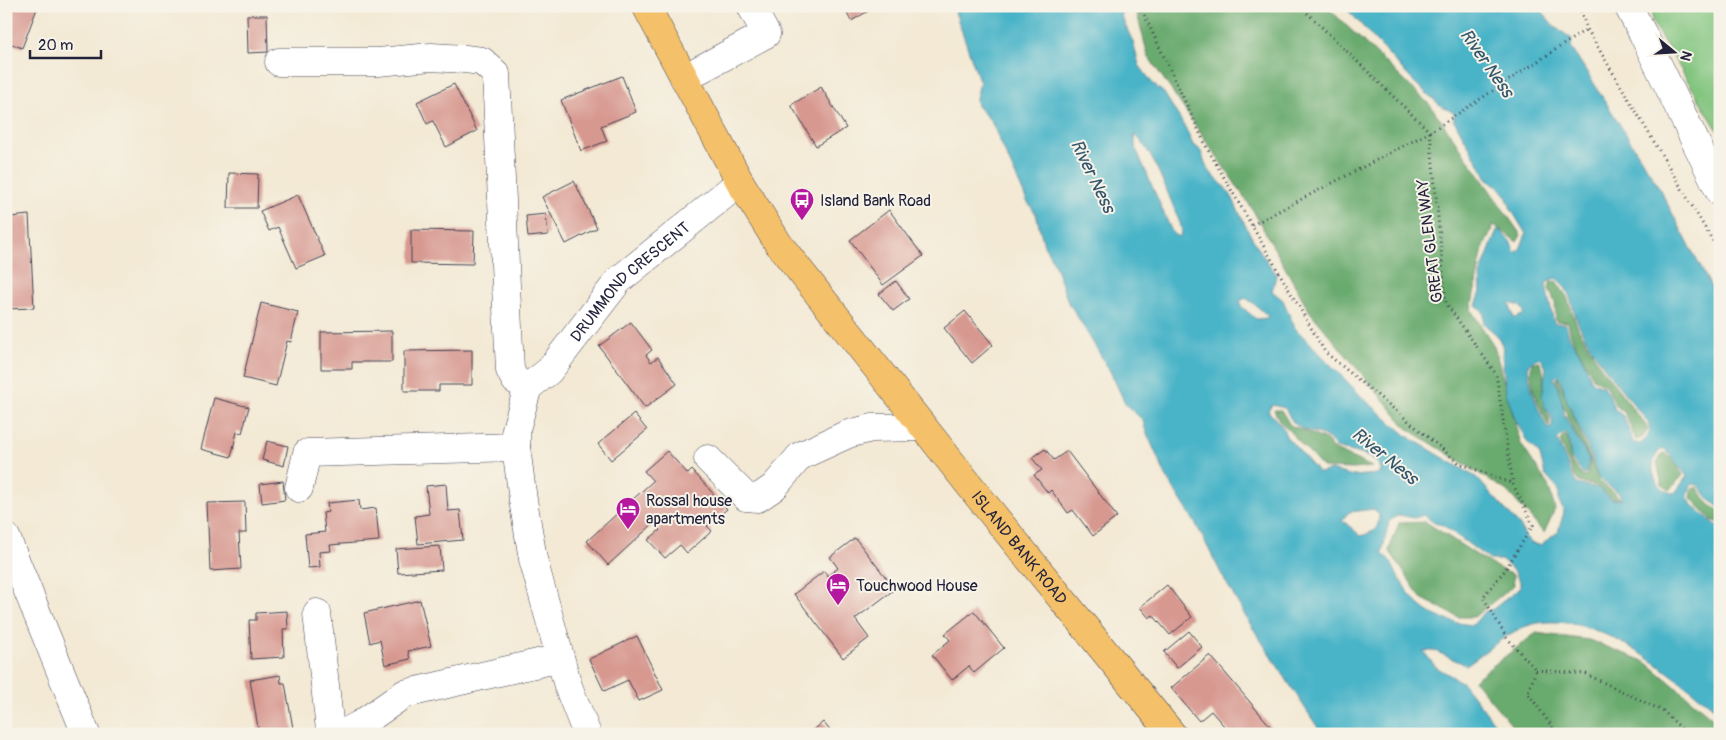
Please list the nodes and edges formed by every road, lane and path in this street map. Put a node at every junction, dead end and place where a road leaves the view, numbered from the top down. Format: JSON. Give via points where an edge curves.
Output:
{"nodes":[{"id":1,"x":646,"y":6,"type":"edge"},
{"id":2,"x":751,"y":6,"type":"edge"},
{"id":3,"x":1140,"y":6,"type":"edge"},
{"id":4,"x":1300,"y":6,"type":"edge"},
{"id":5,"x":1579,"y":6,"type":"edge"},
{"id":6,"x":1629,"y":7,"type":"edge"},
{"id":7,"x":1587,"y":30,"type":"junction"},
{"id":8,"x":279,"y":62,"type":"dead end"},
{"id":9,"x":684,"y":78,"type":"junction"},
{"id":10,"x":1430,"y":132,"type":"junction"},
{"id":11,"x":740,"y":182,"type":"junction"},
{"id":12,"x":1720,"y":192,"type":"edge"},
{"id":13,"x":1252,"y":225,"type":"junction"},
{"id":14,"x":1720,"y":253,"type":"edge"},
{"id":15,"x":528,"y":387,"type":"junction"},
{"id":16,"x":923,"y":427,"type":"junction"},
{"id":17,"x":516,"y":447,"type":"junction"},
{"id":18,"x":708,"y":459,"type":"dead end"},
{"id":19,"x":1513,"y":484,"type":"junction"},
{"id":20,"x":300,"y":488,"type":"dead end"},
{"id":21,"x":6,"y":537,"type":"edge"},
{"id":22,"x":317,"y":612,"type":"dead end"},
{"id":23,"x":560,"y":658,"type":"junction"},
{"id":24,"x":1536,"y":670,"type":"junction"},
{"id":25,"x":86,"y":734,"type":"edge"},
{"id":26,"x":338,"y":734,"type":"edge"},
{"id":27,"x":342,"y":734,"type":"edge"},
{"id":28,"x":587,"y":734,"type":"edge"},
{"id":29,"x":1172,"y":734,"type":"edge"},
{"id":30,"x":1557,"y":734,"type":"edge"},
{"id":31,"x":1687,"y":734,"type":"edge"}],
"edges":[{"from":1,"to":9,"type":"main road","name":"ISLAND BANK ROAD"},
{"from":2,"to":9,"type":"street","via":[[766,34]]},
{"from":3,"to":13,"type":"path","via":[[1207,148]]},
{"from":4,"to":10,"type":"path"},
{"from":5,"to":7,"type":"path"},
{"from":6,"to":12,"type":"street"},
{"from":7,"to":10,"type":"path"},
{"from":7,"to":14,"type":"path"},
{"from":8,"to":15,"type":"street","via":[[378,62],[431,57],[482,62],[496,74],[510,370],[516,380]]},
{"from":9,"to":11,"type":"main road","name":"ISLAND BANK ROAD"},
{"from":10,"to":13,"type":"path"},
{"from":10,"to":19,"type":"path","name":"GREAT GLEN WAY","via":[[1446,303],[1496,374]]},
{"from":11,"to":15,"type":"street","name":"DRUMMOND CRESCENT","via":[[619,280],[549,371]]},
{"from":11,"to":16,"type":"main road","name":"ISLAND BANK ROAD","via":[[778,243]]},
{"from":13,"to":19,"type":"path","via":[[1326,352],[1459,463]]},
{"from":15,"to":17,"type":"street","via":[[516,429]]},
{"from":16,"to":18,"type":"street","via":[[872,428],[848,434],[800,456],[774,487],[758,498],[746,497]]},
{"from":16,"to":29,"type":"main road","name":"ISLAND BANK ROAD"},
{"from":17,"to":20,"type":"street","via":[[306,453]]},
{"from":17,"to":23,"type":"street","via":[[533,559]]},
{"from":19,"to":24,"type":"path","name":"GREAT GLEN WAY","via":[[1533,525],[1505,570],[1483,597],[1507,638]]},
{"from":21,"to":25,"type":"street"},
{"from":22,"to":26,"type":"street","via":[[330,730]]},
{"from":23,"to":27,"type":"street","via":[[404,694]]},
{"from":23,"to":28,"type":"street"},
{"from":24,"to":30,"type":"path","via":[[1528,693]]},
{"from":24,"to":31,"type":"path","via":[[1586,674],[1663,711]]}]}
